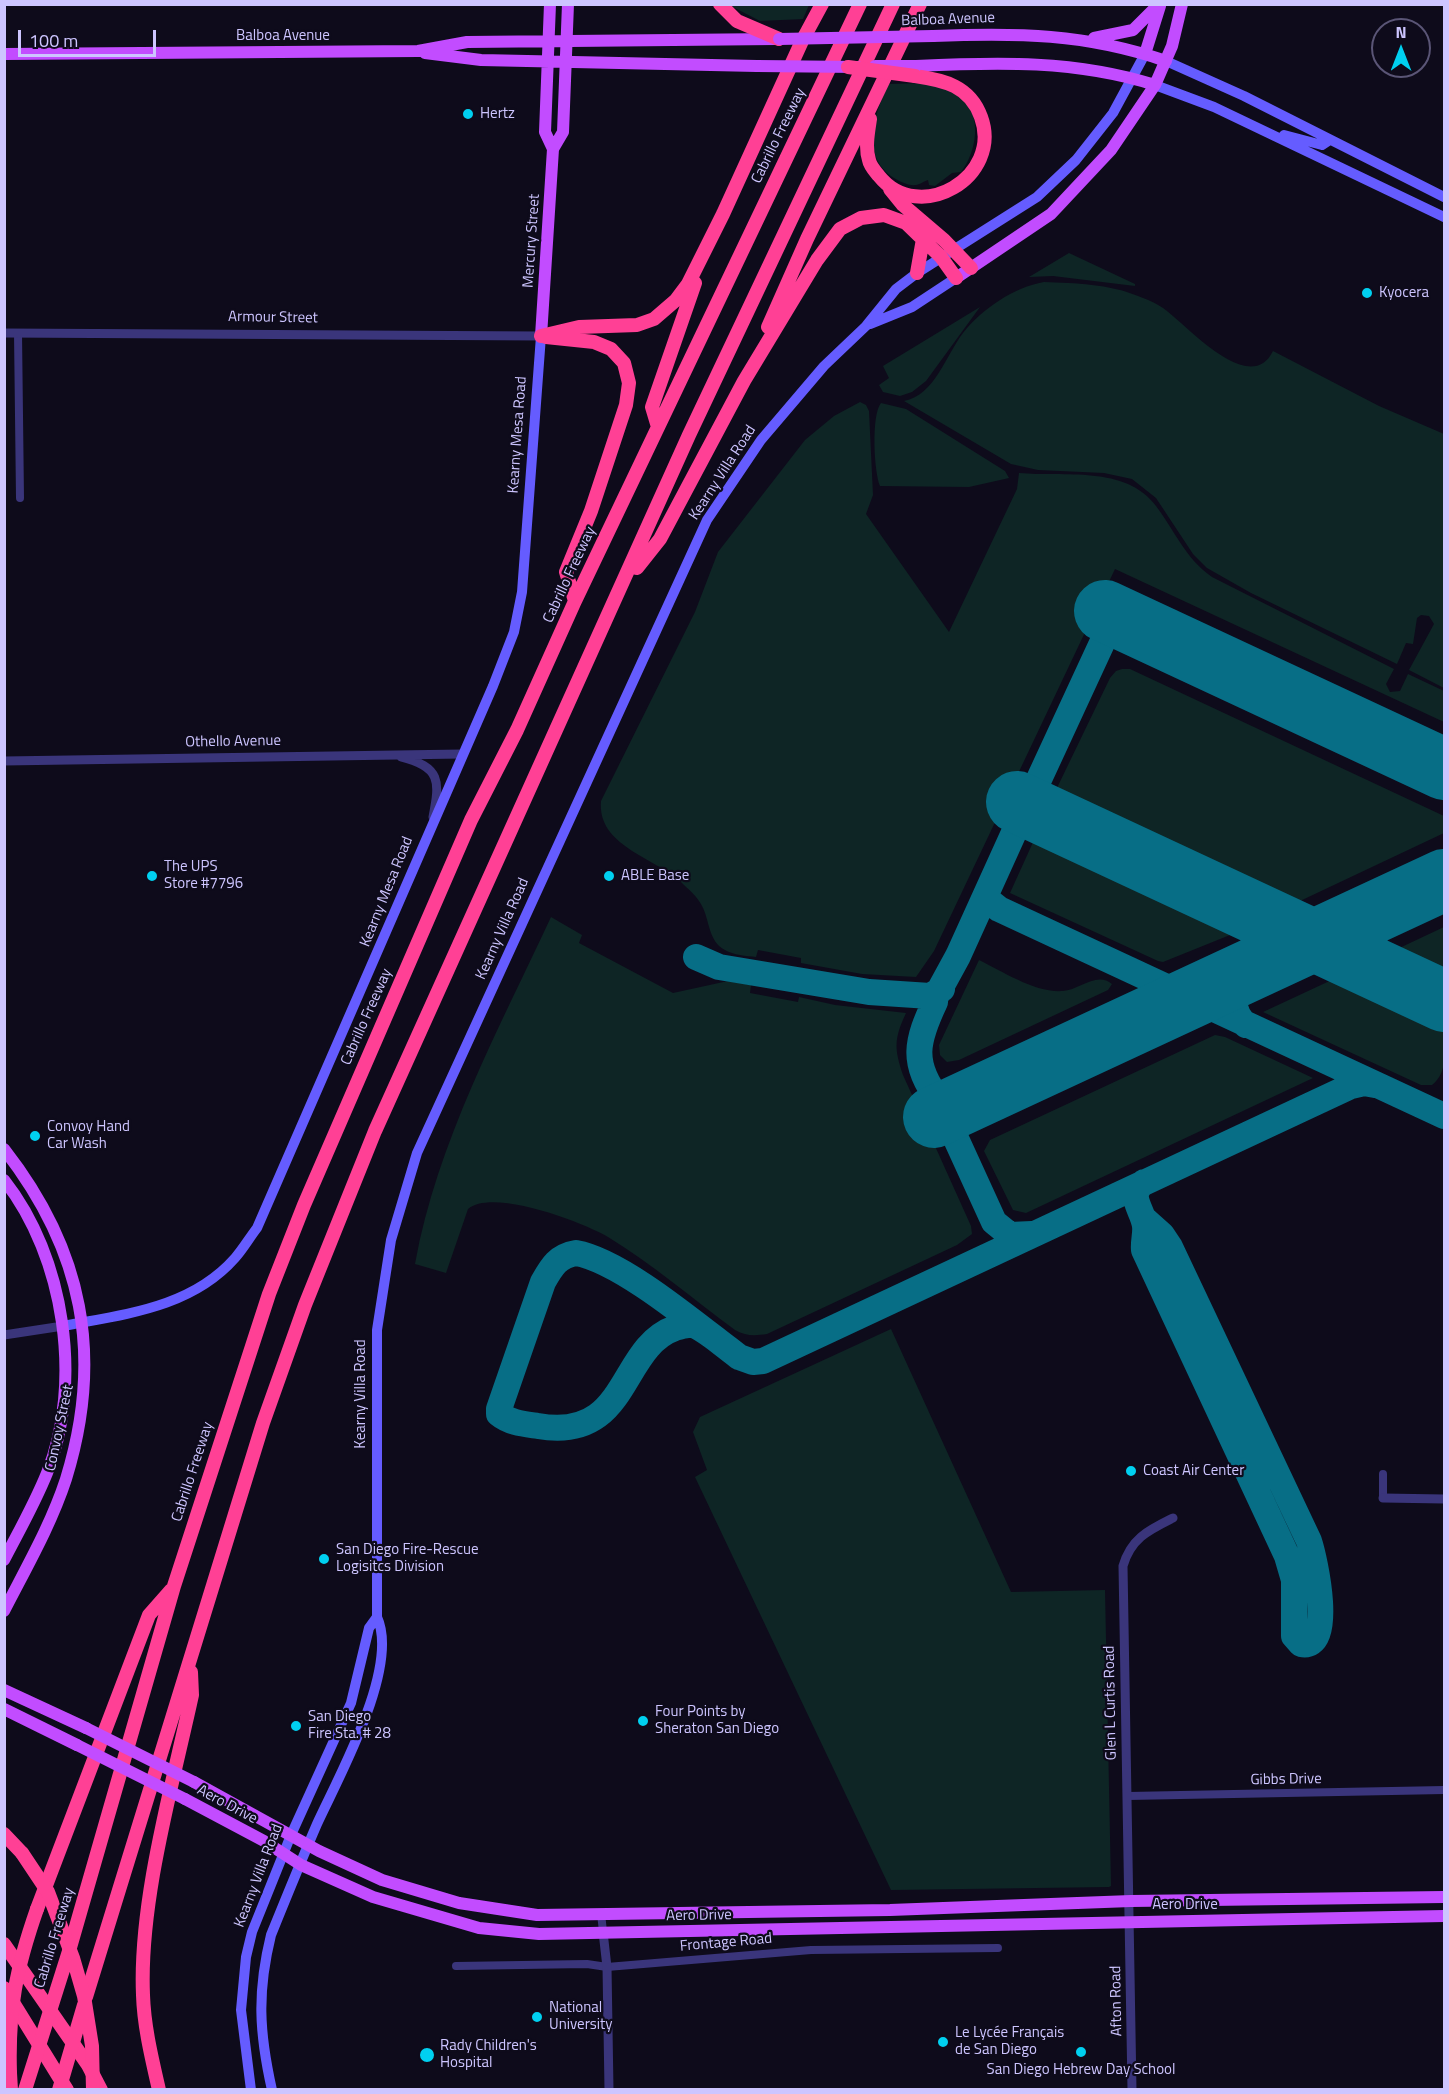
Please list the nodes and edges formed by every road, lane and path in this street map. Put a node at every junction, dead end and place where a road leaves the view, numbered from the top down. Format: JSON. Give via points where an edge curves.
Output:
{"nodes":[{"id":1,"x":550,"y":4,"type":"edge"},
{"id":2,"x":568,"y":4,"type":"edge"},
{"id":3,"x":720,"y":4,"type":"edge"},
{"id":4,"x":816,"y":4,"type":"edge"},
{"id":5,"x":822,"y":4,"type":"edge"},
{"id":6,"x":860,"y":4,"type":"edge"},
{"id":7,"x":893,"y":4,"type":"edge"},
{"id":8,"x":920,"y":4,"type":"edge"},
{"id":9,"x":1160,"y":4,"type":"edge"},
{"id":10,"x":1182,"y":4,"type":"edge"},
{"id":11,"x":568,"y":39,"type":"junction"},
{"id":12,"x":779,"y":39,"type":"junction"},
{"id":13,"x":1085,"y":39,"type":"junction"},
{"id":14,"x":550,"y":40,"type":"junction"},
{"id":15,"x":802,"y":41,"type":"junction"},
{"id":16,"x":418,"y":51,"type":"junction"},
{"id":17,"x":4,"y":54,"type":"edge"},
{"id":18,"x":1145,"y":54,"type":"junction"},
{"id":19,"x":1166,"y":61,"type":"junction"},
{"id":20,"x":549,"y":62,"type":"junction"},
{"id":21,"x":567,"y":62,"type":"junction"},
{"id":22,"x":848,"y":67,"type":"joint"},
{"id":23,"x":916,"y":71,"type":"junction"},
{"id":24,"x":1133,"y":78,"type":"junction"},
{"id":25,"x":1155,"y":85,"type":"junction"},
{"id":26,"x":871,"y":107,"type":"junction"},
{"id":27,"x":1266,"y":131,"type":"junction"},
{"id":28,"x":1328,"y":141,"type":"junction"},
{"id":29,"x":553,"y":149,"type":"junction"},
{"id":30,"x":886,"y":185,"type":"junction"},
{"id":31,"x":1444,"y":197,"type":"edge"},
{"id":32,"x":723,"y":214,"type":"junction"},
{"id":33,"x":1444,"y":217,"type":"edge"},
{"id":34,"x":923,"y":239,"type":"junction"},
{"id":35,"x":947,"y":254,"type":"junction"},
{"id":36,"x":971,"y":268,"type":"junction"},
{"id":37,"x":917,"y":273,"type":"junction"},
{"id":38,"x":956,"y":278,"type":"junction"},
{"id":39,"x":866,"y":326,"type":"junction"},
{"id":40,"x":4,"y":333,"type":"edge"},
{"id":41,"x":18,"y":333,"type":"junction"},
{"id":42,"x":541,"y":336,"type":"junction"},
{"id":43,"x":744,"y":381,"type":"junction"},
{"id":44,"x":658,"y":427,"type":"junction"},
{"id":45,"x":20,"y":498,"type":"dead end"},
{"id":46,"x":623,"y":586,"type":"junction"},
{"id":47,"x":575,"y":601,"type":"junction"},
{"id":48,"x":381,"y":754,"type":"junction"},
{"id":49,"x":462,"y":754,"type":"junction"},
{"id":50,"x":4,"y":761,"type":"edge"},
{"id":51,"x":432,"y":822,"type":"junction"},
{"id":52,"x":4,"y":1149,"type":"edge"},
{"id":53,"x":4,"y":1180,"type":"edge"},
{"id":54,"x":82,"y":1322,"type":"junction"},
{"id":55,"x":63,"y":1326,"type":"junction"},
{"id":56,"x":4,"y":1335,"type":"edge"},
{"id":57,"x":1383,"y":1474,"type":"dead end"},
{"id":58,"x":1383,"y":1498,"type":"joint"},
{"id":59,"x":1444,"y":1498,"type":"edge"},
{"id":60,"x":1173,"y":1518,"type":"dead end"},
{"id":61,"x":4,"y":1560,"type":"edge"},
{"id":62,"x":174,"y":1586,"type":"junction"},
{"id":63,"x":4,"y":1611,"type":"edge"},
{"id":64,"x":377,"y":1617,"type":"junction"},
{"id":65,"x":191,"y":1658,"type":"junction"},
{"id":66,"x":4,"y":1690,"type":"edge"},
{"id":67,"x":4,"y":1709,"type":"edge"},
{"id":68,"x":1444,"y":1791,"type":"edge"},
{"id":69,"x":1128,"y":1796,"type":"junction"},
{"id":70,"x":4,"y":1834,"type":"edge"},
{"id":71,"x":291,"y":1835,"type":"junction"},
{"id":72,"x":308,"y":1846,"type":"junction"},
{"id":73,"x":283,"y":1854,"type":"junction"},
{"id":74,"x":301,"y":1865,"type":"junction"},
{"id":75,"x":1444,"y":1898,"type":"edge"},
{"id":76,"x":1131,"y":1912,"type":"junction"},
{"id":77,"x":601,"y":1913,"type":"junction"},
{"id":78,"x":1444,"y":1916,"type":"edge"},
{"id":79,"x":603,"y":1932,"type":"junction"},
{"id":80,"x":4,"y":1944,"type":"edge"},
{"id":81,"x":998,"y":1948,"type":"dead end"},
{"id":82,"x":456,"y":1966,"type":"dead end"},
{"id":83,"x":607,"y":1967,"type":"junction"},
{"id":84,"x":4,"y":1988,"type":"edge"},
{"id":85,"x":11,"y":2090,"type":"edge"},
{"id":86,"x":25,"y":2090,"type":"edge"},
{"id":87,"x":58,"y":2090,"type":"edge"},
{"id":88,"x":66,"y":2090,"type":"edge"},
{"id":89,"x":93,"y":2090,"type":"edge"},
{"id":90,"x":101,"y":2090,"type":"edge"},
{"id":91,"x":159,"y":2090,"type":"edge"},
{"id":92,"x":252,"y":2090,"type":"edge"},
{"id":93,"x":272,"y":2090,"type":"edge"},
{"id":94,"x":609,"y":2090,"type":"edge"},
{"id":95,"x":1132,"y":2090,"type":"edge"}],
"edges":[{"from":1,"to":14,"type":"main road","name":"Mercury Street"},
{"from":2,"to":11,"type":"main road","name":"Mercury Street"},
{"from":3,"to":12,"type":"highway","via":[[737,21]]},
{"from":4,"to":15,"type":"highway"},
{"from":5,"to":15,"type":"highway"},
{"from":6,"to":44,"type":"highway","name":"Cabrillo Freeway"},
{"from":7,"to":46,"type":"highway","via":[[689,435]]},
{"from":8,"to":26,"type":"highway"},
{"from":9,"to":13,"type":"main road","via":[[1133,30]]},
{"from":9,"to":18,"type":"main road","name":"Kearny Villa Road"},
{"from":10,"to":19,"type":"main road","name":"Kearny Villa Road"},
{"from":11,"to":12,"type":"main road","name":"Balboa Avenue"},
{"from":11,"to":14,"type":"main road","name":"Balboa Avenue"},
{"from":11,"to":21,"type":"main road","name":"Mercury Street"},
{"from":12,"to":13,"type":"main road","name":"Balboa Avenue","bridge":true,"via":[[1003,34]]},
{"from":13,"to":18,"type":"main road","name":"Balboa Avenue"},
{"from":14,"to":16,"type":"main road","name":"Balboa Avenue","via":[[467,42]]},
{"from":14,"to":20,"type":"main road","name":"Mercury Street"},
{"from":15,"to":32,"type":"highway"},
{"from":16,"to":17,"type":"main road","name":"Balboa Avenue"},
{"from":16,"to":20,"type":"main road","name":"Balboa Avenue","via":[[466,60]]},
{"from":18,"to":19,"type":"main road","name":"Balboa Avenue"},
{"from":18,"to":24,"type":"main road","name":"Kearny Villa Road"},
{"from":19,"to":25,"type":"main road","name":"Kearny Villa Road"},
{"from":19,"to":28,"type":"main road","name":"Balboa Avenue","via":[[1244,96]]},
{"from":20,"to":21,"type":"main road","name":"Balboa Avenue"},
{"from":20,"to":29,"type":"main road","name":"Mercury Street","via":[[545,132]]},
{"from":21,"to":22,"type":"main road","name":"Balboa Avenue","bridge":true},
{"from":21,"to":29,"type":"main road","name":"Mercury Street","via":[[563,132]]},
{"from":22,"to":23,"type":"highway","bridge":true},
{"from":23,"to":24,"type":"main road","via":[[1028,63],[1090,68]]},
{"from":23,"to":30,"type":"highway","via":[[953,83],[971,98],[982,120],[983,147],[972,173],[945,193],[922,197]]},
{"from":24,"to":25,"type":"main road"},
{"from":24,"to":35,"type":"main road","name":"Kearny Villa Road","via":[[1094,140],[1055,181],[1011,215]]},
{"from":25,"to":27,"type":"main road"},
{"from":25,"to":36,"type":"main road","name":"Kearny Villa Road","via":[[1111,150],[1069,197],[1040,223]]},
{"from":26,"to":30,"type":"highway","via":[[869,160]]},
{"from":26,"to":43,"type":"highway"},
{"from":27,"to":28,"type":"main road","via":[[1322,146]]},
{"from":27,"to":33,"type":"main road"},
{"from":28,"to":31,"type":"main road","name":"Balboa Avenue"},
{"from":29,"to":42,"type":"main road","name":"Mercury Street"},
{"from":30,"to":35,"type":"highway"},
{"from":32,"to":42,"type":"highway","via":[[682,292],[654,319],[637,325],[579,327]]},
{"from":32,"to":44,"type":"highway","via":[[652,406]]},
{"from":34,"to":35,"type":"highway"},
{"from":34,"to":37,"type":"highway"},
{"from":34,"to":43,"type":"highway","via":[[906,223],[884,215],[861,218],[840,229]]},
{"from":35,"to":36,"type":"highway"},
{"from":35,"to":37,"type":"main road","name":"Kearny Villa Road"},
{"from":35,"to":38,"type":"highway"},
{"from":36,"to":38,"type":"main road","name":"Kearny Villa Road"},
{"from":37,"to":39,"type":"main road","name":"Kearny Villa Road","via":[[896,289]]},
{"from":38,"to":39,"type":"main road","name":"Kearny Villa Road","via":[[912,307]]},
{"from":39,"to":64,"type":"main road","name":"Kearny Villa Road","via":[[824,366],[761,440],[707,520],[417,1153],[391,1240],[377,1330]]},
{"from":40,"to":41,"type":"street","name":"Armour Street"},
{"from":41,"to":42,"type":"street","name":"Armour Street"},
{"from":41,"to":45,"type":"street"},
{"from":42,"to":47,"type":"highway","via":[[594,342],[611,349],[624,363],[629,383],[626,405],[567,572]]},
{"from":42,"to":49,"type":"main road","name":"Kearny Mesa Road","via":[[519,608],[514,632]]},
{"from":43,"to":46,"type":"highway","via":[[660,538]]},
{"from":44,"to":47,"type":"highway","name":"Cabrillo Freeway"},
{"from":46,"to":65,"type":"highway","via":[[366,1153],[305,1305],[263,1424]]},
{"from":47,"to":62,"type":"highway","name":"Cabrillo Freeway","via":[[471,820],[304,1205],[269,1294]]},
{"from":48,"to":49,"type":"street","name":"Othello Avenue"},
{"from":48,"to":50,"type":"street","name":"Othello Avenue"},
{"from":48,"to":51,"type":"street","via":[[415,761],[432,772],[438,791]]},
{"from":49,"to":51,"type":"main road","name":"Kearny Mesa Road"},
{"from":51,"to":54,"type":"main road","name":"Kearny Mesa Road","via":[[401,902],[257,1228],[240,1251],[199,1288],[170,1304]]},
{"from":52,"to":54,"type":"main road","name":"Convoy Street","via":[[32,1184],[54,1228],[78,1298]]},
{"from":53,"to":55,"type":"main road","name":"Convoy Street","via":[[36,1235]]},
{"from":54,"to":55,"type":"main road","name":"Kearny Mesa Road"},
{"from":54,"to":63,"type":"main road","name":"Convoy Street","via":[[86,1384],[66,1479]]},
{"from":55,"to":56,"type":"street"},
{"from":55,"to":61,"type":"main road","name":"Convoy Street","via":[[63,1411],[50,1461]]},
{"from":57,"to":58,"type":"street"},
{"from":58,"to":59,"type":"street"},
{"from":60,"to":69,"type":"street","name":"Glen L Curtis Road","via":[[1141,1535],[1123,1566]]},
{"from":62,"to":85,"type":"highway","bridge":true,"via":[[149,1615],[37,1909],[14,1984],[9,2026]]},
{"from":62,"to":86,"type":"highway","name":"Cabrillo Freeway","bridge":true},
{"from":64,"to":71,"type":"main road","name":"Kearny Villa Road","via":[[369,1628],[351,1703]]},
{"from":64,"to":72,"type":"main road","name":"Kearny Villa Road","via":[[384,1630],[370,1709]]},
{"from":65,"to":87,"type":"highway","bridge":true},
{"from":65,"to":91,"type":"highway","via":[[192,1695],[145,1939],[143,1996]]},
{"from":66,"to":71,"type":"main road","name":"Aero Drive","bridge":true,"via":[[194,1782]]},
{"from":67,"to":73,"type":"main road","name":"Aero Drive","bridge":true,"via":[[185,1799]]},
{"from":68,"to":69,"type":"street","name":"Gibbs Drive"},
{"from":69,"to":76,"type":"street","name":"Glen L Curtis Road"},
{"from":70,"to":89,"type":"highway","bridge":true,"via":[[48,1892],[74,1958],[92,2046]]},
{"from":71,"to":72,"type":"main road","name":"Aero Drive"},
{"from":71,"to":73,"type":"main road","name":"Kearny Villa Road"},
{"from":72,"to":74,"type":"main road","name":"Kearny Villa Road"},
{"from":72,"to":77,"type":"main road","name":"Aero Drive","via":[[382,1880],[459,1904],[537,1915]]},
{"from":73,"to":74,"type":"main road","name":"Aero Drive"},
{"from":73,"to":92,"type":"main road","name":"Kearny Villa Road","via":[[252,1932],[245,1964],[240,2010]]},
{"from":74,"to":79,"type":"main road","name":"Aero Drive","via":[[373,1897],[479,1928],[539,1934]]},
{"from":74,"to":93,"type":"main road","name":"Kearny Villa Road","via":[[271,1935],[261,1984],[260,2007]]},
{"from":75,"to":76,"type":"main road","name":"Aero Drive"},
{"from":76,"to":77,"type":"main road","name":"Aero Drive"},
{"from":76,"to":78,"type":"main road","name":"Aero Drive"},
{"from":76,"to":79,"type":"main road","name":"Aero Drive","via":[[903,1928]]},
{"from":76,"to":95,"type":"street","name":"Afton Road"},
{"from":77,"to":79,"type":"street"},
{"from":79,"to":83,"type":"street"},
{"from":80,"to":90,"type":"highway","via":[[88,2065]]},
{"from":81,"to":83,"type":"street","name":"Frontage Road","via":[[811,1950]]},
{"from":82,"to":83,"type":"street","name":"Frontage Road"},
{"from":83,"to":94,"type":"street"},
{"from":84,"to":88,"type":"highway"}]}
